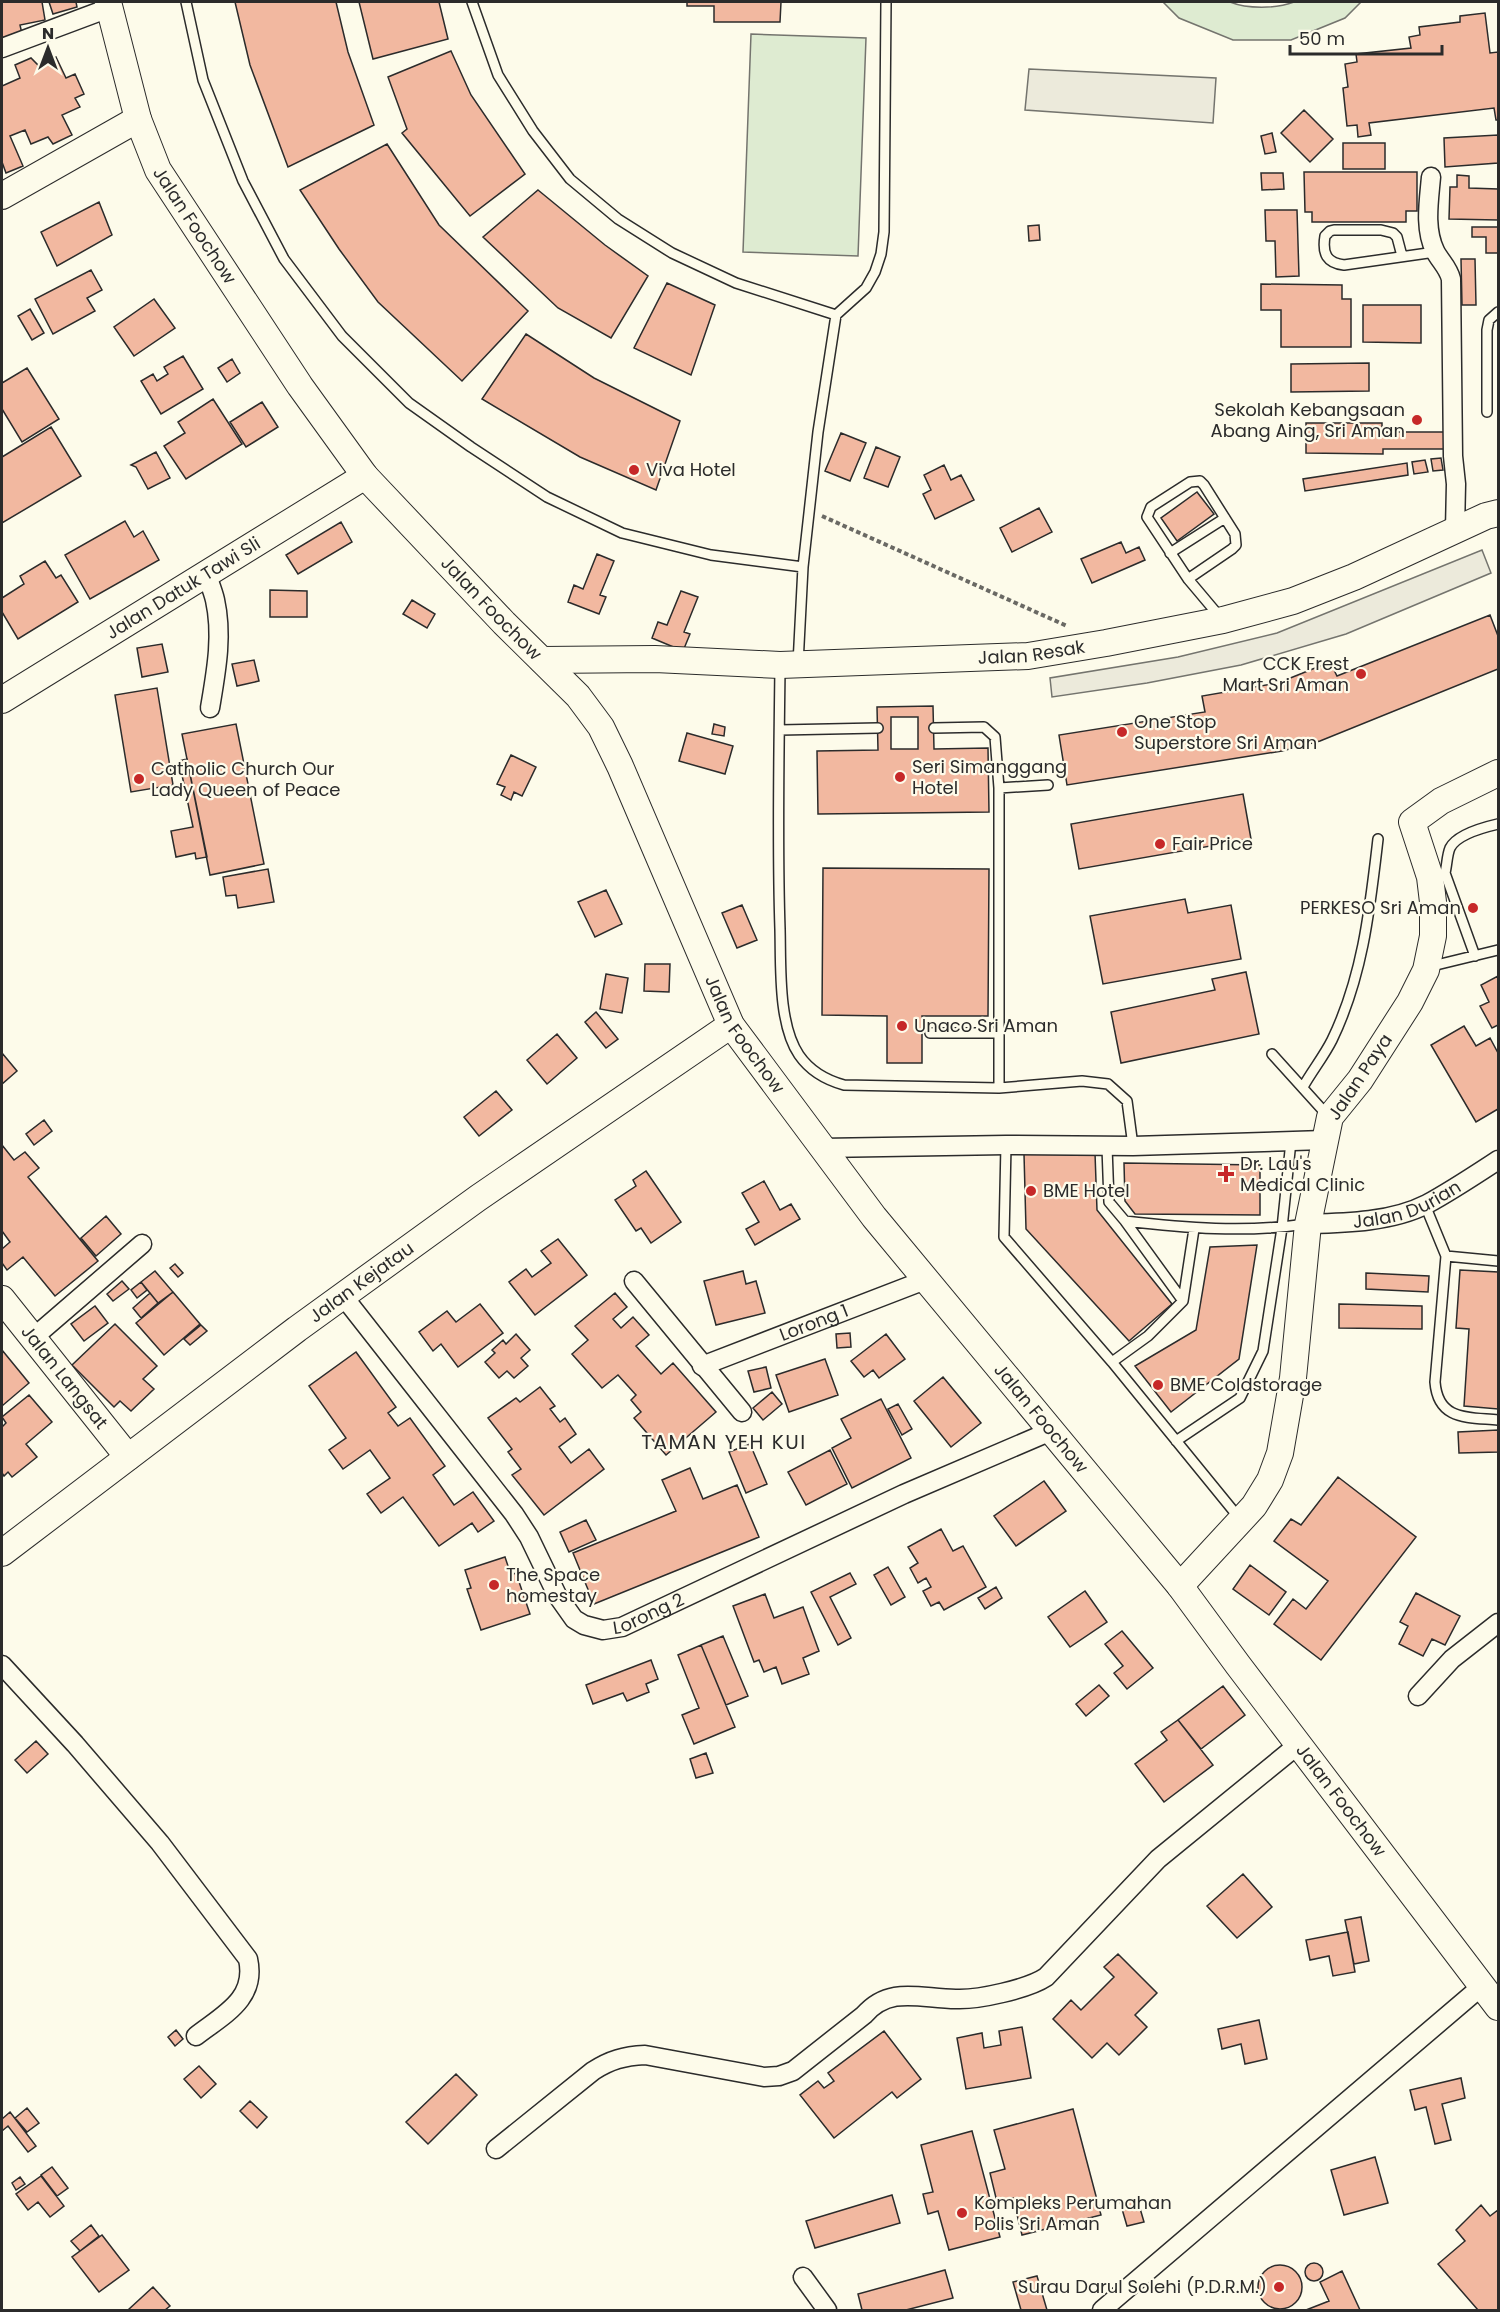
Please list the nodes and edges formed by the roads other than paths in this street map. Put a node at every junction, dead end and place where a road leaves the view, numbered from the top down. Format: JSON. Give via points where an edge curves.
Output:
{"nodes":[{"id":1,"x":186,"y":2,"type":"edge"},
{"id":2,"x":472,"y":2,"type":"edge"},
{"id":3,"x":886,"y":2,"type":"edge"},
{"id":4,"x":109,"y":5,"type":"edge"},
{"id":5,"x":2,"y":48,"type":"edge"},
{"id":6,"x":138,"y":119,"type":"junction"},
{"id":7,"x":1431,"y":177,"type":"dead end"},
{"id":8,"x":2,"y":196,"type":"edge"},
{"id":9,"x":1435,"y":252,"type":"junction"},
{"id":10,"x":1402,"y":256,"type":"junction"},
{"id":11,"x":1498,"y":312,"type":"edge"},
{"id":12,"x":836,"y":315,"type":"junction"},
{"id":13,"x":1487,"y":412,"type":"dead end"},
{"id":14,"x":365,"y":476,"type":"junction"},
{"id":15,"x":1498,"y":513,"type":"edge"},
{"id":16,"x":1225,"y":518,"type":"junction"},
{"id":17,"x":1455,"y":530,"type":"junction"},
{"id":18,"x":1170,"y":552,"type":"junction"},
{"id":19,"x":803,"y":567,"type":"junction"},
{"id":20,"x":206,"y":573,"type":"junction"},
{"id":21,"x":1188,"y":579,"type":"junction"},
{"id":22,"x":1223,"y":620,"type":"junction"},
{"id":23,"x":542,"y":660,"type":"junction"},
{"id":24,"x":789,"y":665,"type":"junction"},
{"id":25,"x":2,"y":700,"type":"edge"},
{"id":26,"x":210,"y":708,"type":"dead end"},
{"id":27,"x":878,"y":728,"type":"dead end"},
{"id":28,"x":934,"y":728,"type":"dead end"},
{"id":29,"x":780,"y":730,"type":"junction"},
{"id":30,"x":1498,"y":773,"type":"edge"},
{"id":31,"x":1047,"y":785,"type":"dead end"},
{"id":32,"x":999,"y":788,"type":"junction"},
{"id":33,"x":1498,"y":824,"type":"edge"},
{"id":34,"x":1378,"y":839,"type":"dead end"},
{"id":35,"x":1437,"y":875,"type":"junction"},
{"id":36,"x":1498,"y":950,"type":"edge"},
{"id":37,"x":1475,"y":956,"type":"junction"},
{"id":38,"x":1426,"y":968,"type":"junction"},
{"id":39,"x":731,"y":1025,"type":"junction"},
{"id":40,"x":930,"y":1033,"type":"dead end"},
{"id":41,"x":999,"y":1033,"type":"junction"},
{"id":42,"x":1272,"y":1054,"type":"dead end"},
{"id":43,"x":1302,"y":1087,"type":"junction"},
{"id":44,"x":999,"y":1088,"type":"junction"},
{"id":45,"x":1327,"y":1129,"type":"junction"},
{"id":46,"x":1291,"y":1141,"type":"junction"},
{"id":47,"x":1005,"y":1145,"type":"junction"},
{"id":48,"x":1132,"y":1146,"type":"junction"},
{"id":49,"x":1107,"y":1147,"type":"junction"},
{"id":50,"x":822,"y":1148,"type":"junction"},
{"id":51,"x":1498,"y":1160,"type":"edge"},
{"id":52,"x":1425,"y":1205,"type":"junction"},
{"id":53,"x":1125,"y":1221,"type":"junction"},
{"id":54,"x":1308,"y":1224,"type":"junction"},
{"id":55,"x":1282,"y":1228,"type":"junction"},
{"id":56,"x":1194,"y":1229,"type":"junction"},
{"id":57,"x":142,"y":1244,"type":"dead end"},
{"id":58,"x":1446,"y":1256,"type":"junction"},
{"id":59,"x":1498,"y":1261,"type":"edge"},
{"id":60,"x":925,"y":1280,"type":"junction"},
{"id":61,"x":634,"y":1281,"type":"dead end"},
{"id":62,"x":343,"y":1296,"type":"junction"},
{"id":63,"x":2,"y":1299,"type":"edge"},
{"id":64,"x":1183,"y":1301,"type":"junction"},
{"id":65,"x":33,"y":1338,"type":"junction"},
{"id":66,"x":1112,"y":1362,"type":"junction"},
{"id":67,"x":702,"y":1366,"type":"junction"},
{"id":68,"x":742,"y":1412,"type":"dead end"},
{"id":69,"x":1498,"y":1420,"type":"edge"},
{"id":70,"x":1051,"y":1431,"type":"junction"},
{"id":71,"x":1176,"y":1441,"type":"junction"},
{"id":72,"x":128,"y":1457,"type":"junction"},
{"id":73,"x":1240,"y":1520,"type":"junction"},
{"id":74,"x":2,"y":1553,"type":"edge"},
{"id":75,"x":1180,"y":1586,"type":"junction"},
{"id":76,"x":1498,"y":1623,"type":"edge"},
{"id":77,"x":2,"y":1665,"type":"edge"},
{"id":78,"x":1418,"y":1696,"type":"dead end"},
{"id":79,"x":1299,"y":1744,"type":"junction"},
{"id":80,"x":1482,"y":1986,"type":"junction"},
{"id":81,"x":1498,"y":2007,"type":"edge"},
{"id":82,"x":196,"y":2036,"type":"dead end"},
{"id":83,"x":496,"y":2148,"type":"dead end"},
{"id":84,"x":803,"y":2277,"type":"dead end"},
{"id":85,"x":827,"y":2310,"type":"edge"},
{"id":86,"x":1102,"y":2310,"type":"edge"}],
"edges":[{"from":1,"to":19,"type":"lane","via":[[203,80],[243,181],[284,259],[342,336],[410,403],[547,497],[622,533],[711,555]]},
{"from":2,"to":12,"type":"lane","via":[[498,75],[570,179],[618,219],[672,253],[736,283]]},
{"from":3,"to":12,"type":"lane","via":[[881,254],[866,288]]},
{"from":4,"to":5,"type":"street"},
{"from":4,"to":6,"type":"street","name":"Jalan Foochow"},
{"from":6,"to":8,"type":"street"},
{"from":6,"to":14,"type":"street","name":"Jalan Foochow","via":[[158,170],[300,386]]},
{"from":7,"to":9,"type":"street","via":[[1428,222]]},
{"from":9,"to":10,"type":"lane"},
{"from":9,"to":17,"type":"street","via":[[1451,279]]},
{"from":10,"to":10,"type":"lane","via":[[1337,264],[1327,257],[1325,236],[1334,230],[1387,231],[1397,237]]},
{"from":11,"to":13,"type":"lane","via":[[1489,320],[1487,330]]},
{"from":12,"to":19,"type":"lane"},
{"from":14,"to":20,"type":"street","name":"Jalan Datuk Tawi Sli"},
{"from":14,"to":23,"type":"street","name":"Jalan Foochow"},
{"from":15,"to":17,"type":"street","name":"Jalan Resak"},
{"from":16,"to":18,"type":"lane"},
{"from":16,"to":18,"type":"lane","via":[[1204,485],[1200,481],[1190,482],[1148,512],[1149,522]]},
{"from":16,"to":21,"type":"lane","via":[[1236,544]]},
{"from":17,"to":22,"type":"street","name":"Jalan Resak","via":[[1293,601]]},
{"from":18,"to":21,"type":"lane"},
{"from":19,"to":24,"type":"lane"},
{"from":20,"to":25,"type":"street","name":"Jalan Datuk Tawi Sli"},
{"from":20,"to":26,"type":"street","via":[[215,600],[218,635]]},
{"from":21,"to":22,"type":"lane"},
{"from":22,"to":24,"type":"street","name":"Jalan Resak","via":[[1028,656]]},
{"from":23,"to":24,"type":"street","name":"Jalan Resak","via":[[655,659]]},
{"from":23,"to":39,"type":"street","name":"Jalan Foochow","via":[[578,696],[601,728]]},
{"from":24,"to":29,"type":"lane"},
{"from":27,"to":29,"type":"lane"},
{"from":28,"to":32,"type":"lane","via":[[990,731],[995,737]]},
{"from":29,"to":44,"type":"lane","via":[[778,868],[782,993],[786,1022],[799,1055],[825,1079],[844,1085]]},
{"from":30,"to":35,"type":"street","name":"Jalan Paya","via":[[1441,801],[1412,822]]},
{"from":31,"to":32,"type":"lane"},
{"from":32,"to":41,"type":"lane"},
{"from":33,"to":35,"type":"lane","via":[[1455,842]]},
{"from":34,"to":43,"type":"lane","via":[[1367,932],[1355,980],[1331,1042]]},
{"from":35,"to":37,"type":"lane"},
{"from":35,"to":38,"type":"street","name":"Jalan Paya","via":[[1433,936]]},
{"from":36,"to":37,"type":"lane"},
{"from":37,"to":38,"type":"lane"},
{"from":38,"to":45,"type":"street","name":"Jalan Paya","via":[[1410,1002]]},
{"from":39,"to":50,"type":"street","name":"Jalan Foochow"},
{"from":39,"to":62,"type":"street","name":"Jalan Kejatau","via":[[478,1198]]},
{"from":40,"to":41,"type":"lane"},
{"from":41,"to":44,"type":"lane"},
{"from":42,"to":43,"type":"lane"},
{"from":43,"to":45,"type":"lane"},
{"from":44,"to":48,"type":"lane","via":[[1082,1081],[1108,1084],[1127,1101]]},
{"from":45,"to":46,"type":"street"},
{"from":45,"to":54,"type":"street","name":"Jalan Paya"},
{"from":46,"to":48,"type":"street"},
{"from":46,"to":55,"type":"lane"},
{"from":47,"to":49,"type":"street"},
{"from":47,"to":50,"type":"street"},
{"from":47,"to":66,"type":"lane","via":[[1004,1236]]},
{"from":48,"to":49,"type":"street"},
{"from":49,"to":53,"type":"lane","via":[[1109,1202]]},
{"from":50,"to":60,"type":"street","name":"Jalan Foochow"},
{"from":51,"to":52,"type":"street","name":"Jalan Durian"},
{"from":52,"to":54,"type":"street","name":"Jalan Durian","via":[[1399,1214]]},
{"from":52,"to":58,"type":"lane"},
{"from":53,"to":56,"type":"lane"},
{"from":53,"to":64,"type":"lane"},
{"from":54,"to":55,"type":"lane"},
{"from":54,"to":73,"type":"street","name":"Jalan Paya","via":[[1293,1378],[1280,1453],[1270,1480]]},
{"from":55,"to":56,"type":"lane"},
{"from":55,"to":71,"type":"lane","via":[[1263,1351],[1240,1398]]},
{"from":56,"to":64,"type":"lane"},
{"from":57,"to":65,"type":"street"},
{"from":58,"to":59,"type":"lane"},
{"from":58,"to":69,"type":"lane","via":[[1436,1397],[1449,1412]]},
{"from":60,"to":67,"type":"street","name":"Lorong 1"},
{"from":60,"to":70,"type":"street","name":"Jalan Foochow"},
{"from":61,"to":67,"type":"street"},
{"from":62,"to":70,"type":"street","name":"Lorong 2","via":[[514,1514],[567,1611],[584,1625],[603,1630],[622,1627],[904,1494]]},
{"from":62,"to":72,"type":"street","name":"Jalan Kejatau"},
{"from":63,"to":65,"type":"street","name":"Jalan Langsat"},
{"from":64,"to":66,"type":"lane","via":[[1148,1336]]},
{"from":65,"to":72,"type":"street","name":"Jalan Langsat"},
{"from":66,"to":71,"type":"lane"},
{"from":67,"to":68,"type":"street"},
{"from":70,"to":75,"type":"street","name":"Jalan Foochow"},
{"from":71,"to":73,"type":"lane"},
{"from":72,"to":74,"type":"street","name":"Jalan Kejatau"},
{"from":73,"to":75,"type":"street","name":"Jalan Paya"},
{"from":75,"to":79,"type":"street","name":"Jalan Foochow"},
{"from":76,"to":78,"type":"street","via":[[1452,1659]]},
{"from":77,"to":82,"type":"street","via":[[160,1843],[248,1959],[250,1970],[239,2002]]},
{"from":79,"to":80,"type":"street","name":"Jalan Foochow"},
{"from":79,"to":83,"type":"street","via":[[1158,1859],[1034,1985],[958,2000],[897,1995],[884,1998],[793,2071],[779,2076],[764,2077],[645,2055],[608,2061]]},
{"from":80,"to":81,"type":"street","name":"Jalan Foochow"},
{"from":80,"to":86,"type":"street"},
{"from":84,"to":85,"type":"street"}]}
